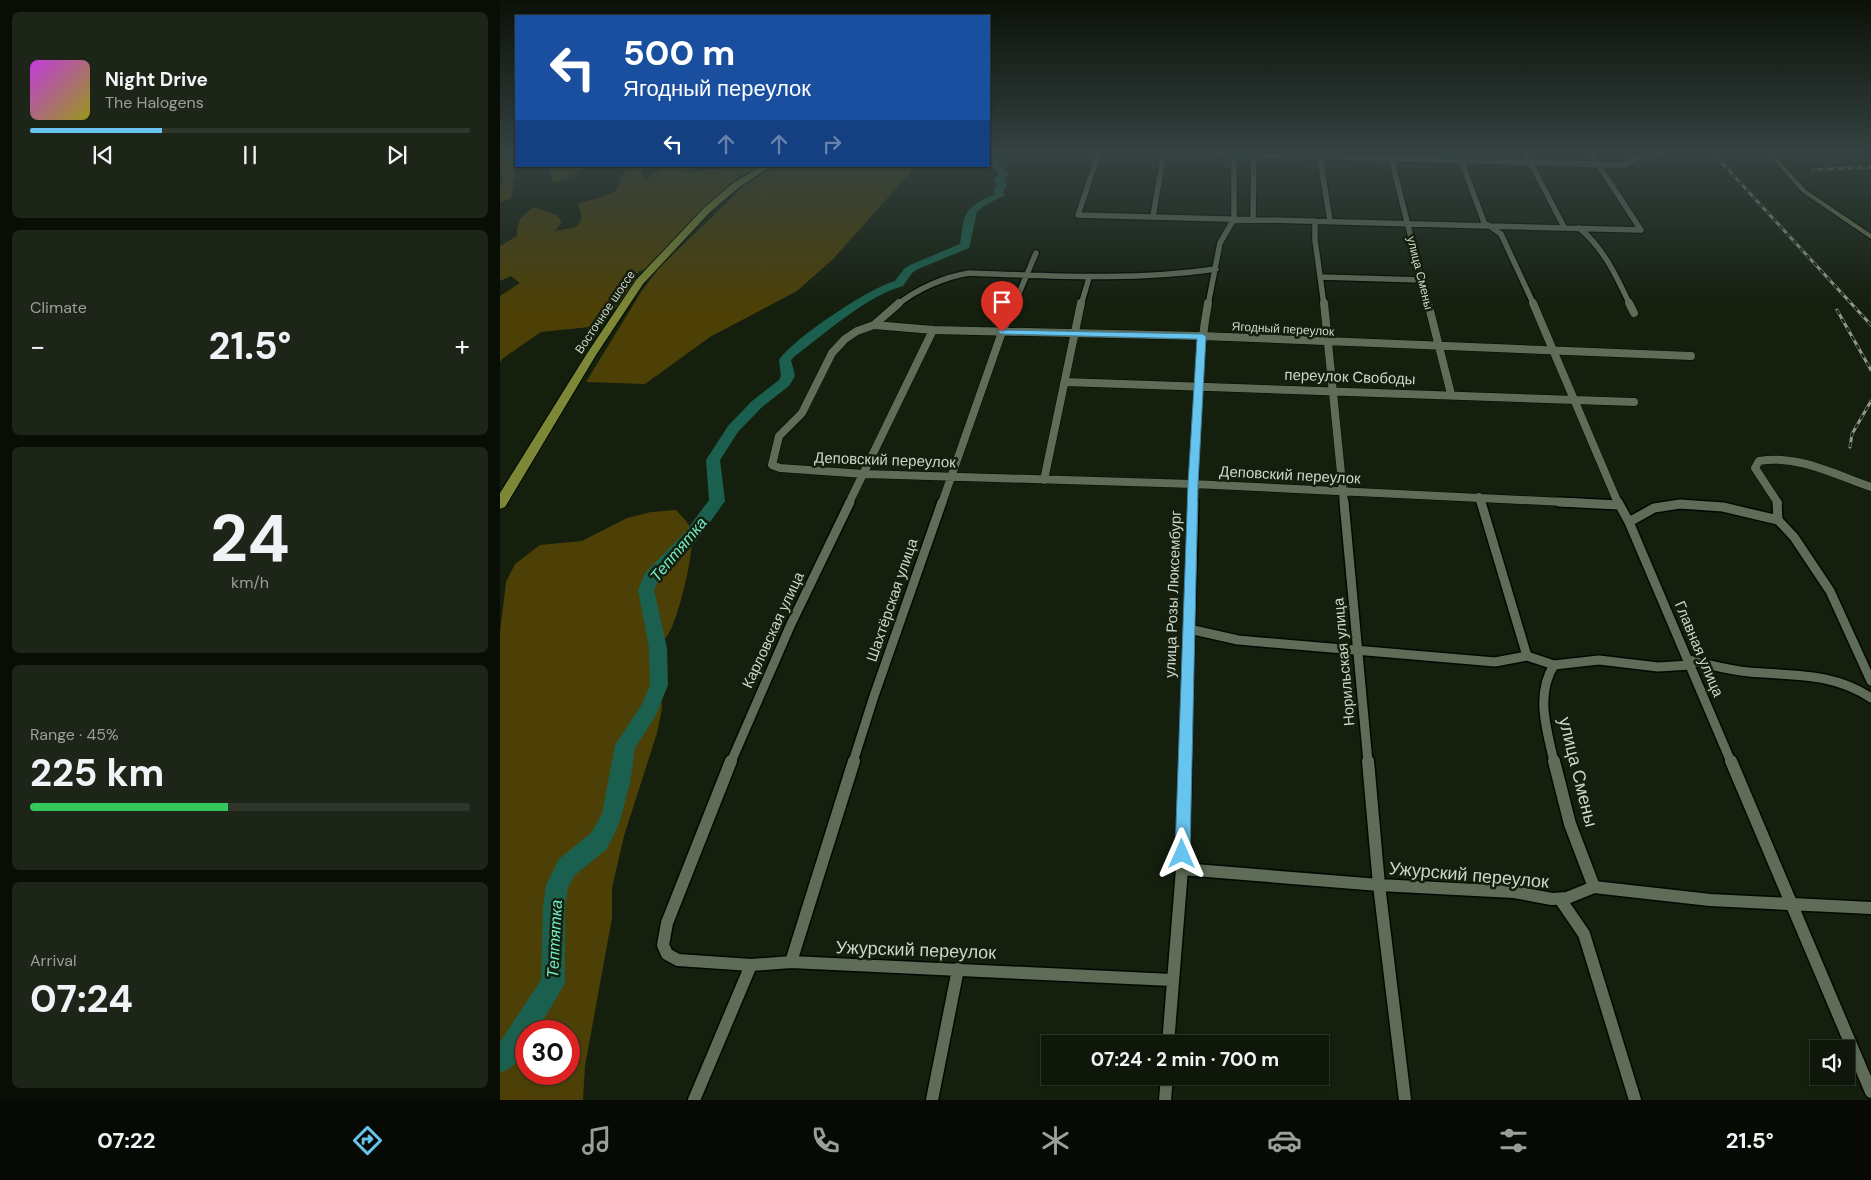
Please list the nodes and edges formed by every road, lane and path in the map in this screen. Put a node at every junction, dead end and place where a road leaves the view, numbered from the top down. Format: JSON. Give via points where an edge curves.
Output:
{"nodes":[{"id":1,"x":715,"y":203,"type":"edge"},
{"id":2,"x":1082,"y":203,"type":"edge"},
{"id":3,"x":1156,"y":203,"type":"edge"},
{"id":4,"x":1234,"y":203,"type":"edge"},
{"id":5,"x":1253,"y":203,"type":"edge"},
{"id":6,"x":1327,"y":203,"type":"edge"},
{"id":7,"x":1404,"y":203,"type":"edge"},
{"id":8,"x":1479,"y":203,"type":"edge"},
{"id":9,"x":1552,"y":203,"type":"edge"},
{"id":10,"x":1623,"y":203,"type":"edge"},
{"id":11,"x":1822,"y":203,"type":"edge"},
{"id":12,"x":1154,"y":216,"type":"junction"},
{"id":13,"x":1234,"y":219,"type":"junction"},
{"id":14,"x":1253,"y":219,"type":"junction"},
{"id":15,"x":1315,"y":221,"type":"junction"},
{"id":16,"x":1330,"y":221,"type":"junction"},
{"id":17,"x":1409,"y":223,"type":"junction"},
{"id":18,"x":1487,"y":225,"type":"junction"},
{"id":19,"x":1564,"y":227,"type":"junction"},
{"id":20,"x":1577,"y":227,"type":"junction"},
{"id":21,"x":1871,"y":237,"type":"edge"},
{"id":22,"x":1036,"y":253,"type":"dead end"},
{"id":23,"x":1216,"y":269,"type":"junction"},
{"id":24,"x":1025,"y":276,"type":"junction"},
{"id":25,"x":1320,"y":277,"type":"junction"},
{"id":26,"x":1089,"y":278,"type":"junction"},
{"id":27,"x":1421,"y":280,"type":"junction"},
{"id":28,"x":1634,"y":313,"type":"dead end"},
{"id":29,"x":874,"y":325,"type":"junction"},
{"id":30,"x":932,"y":330,"type":"junction"},
{"id":31,"x":1002,"y":332,"type":"junction"},
{"id":32,"x":1076,"y":334,"type":"junction"},
{"id":33,"x":1202,"y":336,"type":"junction"},
{"id":34,"x":1329,"y":342,"type":"junction"},
{"id":35,"x":1439,"y":347,"type":"junction"},
{"id":36,"x":1553,"y":350,"type":"junction"},
{"id":37,"x":1691,"y":356,"type":"dead end"},
{"id":38,"x":1066,"y":382,"type":"junction"},
{"id":39,"x":1198,"y":386,"type":"junction"},
{"id":40,"x":1331,"y":389,"type":"junction"},
{"id":41,"x":1451,"y":394,"type":"junction"},
{"id":42,"x":1576,"y":400,"type":"junction"},
{"id":43,"x":1634,"y":402,"type":"dead end"},
{"id":44,"x":864,"y":474,"type":"junction"},
{"id":45,"x":952,"y":476,"type":"junction"},
{"id":46,"x":1044,"y":480,"type":"junction"},
{"id":47,"x":1193,"y":484,"type":"junction"},
{"id":48,"x":1871,"y":487,"type":"edge"},
{"id":49,"x":1343,"y":491,"type":"junction"},
{"id":50,"x":1479,"y":497,"type":"junction"},
{"id":51,"x":500,"y":504,"type":"edge"},
{"id":52,"x":1619,"y":505,"type":"junction"},
{"id":53,"x":1778,"y":520,"type":"junction"},
{"id":54,"x":1629,"y":522,"type":"junction"},
{"id":55,"x":1189,"y":629,"type":"junction"},
{"id":56,"x":1358,"y":650,"type":"junction"},
{"id":57,"x":1527,"y":656,"type":"junction"},
{"id":58,"x":1689,"y":663,"type":"junction"},
{"id":59,"x":1554,"y":665,"type":"junction"},
{"id":60,"x":1871,"y":681,"type":"edge"},
{"id":61,"x":1871,"y":698,"type":"edge"},
{"id":62,"x":1182,"y":869,"type":"junction"},
{"id":63,"x":1379,"y":885,"type":"junction"},
{"id":64,"x":1594,"y":887,"type":"junction"},
{"id":65,"x":1560,"y":899,"type":"junction"},
{"id":66,"x":1789,"y":903,"type":"junction"},
{"id":67,"x":1871,"y":908,"type":"edge"},
{"id":68,"x":662,"y":949,"type":"joint"},
{"id":69,"x":791,"y":962,"type":"junction"},
{"id":70,"x":751,"y":964,"type":"junction"},
{"id":71,"x":958,"y":969,"type":"junction"},
{"id":72,"x":1172,"y":980,"type":"junction"},
{"id":73,"x":1169,"y":1035,"type":"edge"},
{"id":74,"x":1166,"y":1085,"type":"edge"},
{"id":75,"x":1871,"y":1092,"type":"edge"},
{"id":76,"x":694,"y":1100,"type":"edge"},
{"id":77,"x":932,"y":1100,"type":"edge"},
{"id":78,"x":1165,"y":1100,"type":"edge"},
{"id":79,"x":1406,"y":1100,"type":"edge"},
{"id":80,"x":1635,"y":1100,"type":"edge"}],
"edges":[{"from":1,"to":51,"type":"highway","name":"Восточное шоссе","via":[[639,282]]},
{"from":2,"to":12,"type":"street","via":[[1078,215]]},
{"from":3,"to":12,"type":"street"},
{"from":4,"to":13,"type":"street"},
{"from":5,"to":14,"type":"street"},
{"from":6,"to":16,"type":"street"},
{"from":7,"to":17,"type":"street","name":"улица Смены"},
{"from":8,"to":18,"type":"street","name":"Главная улица"},
{"from":9,"to":19,"type":"street"},
{"from":10,"to":20,"type":"street","via":[[1641,230]]},
{"from":11,"to":21,"type":"main road"},
{"from":12,"to":13,"type":"street"},
{"from":13,"to":14,"type":"street"},
{"from":13,"to":23,"type":"street","name":"улица Розы Люксембург","via":[[1221,239]]},
{"from":14,"to":15,"type":"street"},
{"from":15,"to":16,"type":"street"},
{"from":15,"to":25,"type":"street","name":"Норильская улица"},
{"from":16,"to":17,"type":"street"},
{"from":17,"to":18,"type":"street"},
{"from":17,"to":27,"type":"street","name":"улица Смены"},
{"from":18,"to":19,"type":"street"},
{"from":18,"to":36,"type":"street","name":"Главная улица","via":[[1498,230],[1505,242]]},
{"from":19,"to":20,"type":"street"},
{"from":20,"to":28,"type":"street","via":[[1594,240],[1615,273]]},
{"from":22,"to":24,"type":"street","name":"Шахтёрская улица"},
{"from":23,"to":26,"type":"street","via":[[1168,276]]},
{"from":23,"to":33,"type":"street","name":"улица Розы Люксембург"},
{"from":24,"to":26,"type":"street"},
{"from":24,"to":29,"type":"street","via":[[975,273],[957,276],[898,303]]},
{"from":24,"to":31,"type":"street","name":"Шахтёрская улица"},
{"from":25,"to":27,"type":"street"},
{"from":25,"to":34,"type":"street","name":"Норильская улица"},
{"from":26,"to":32,"type":"street"},
{"from":27,"to":35,"type":"street","name":"улица Смены"},
{"from":29,"to":30,"type":"street","name":"Ягодный переулок"},
{"from":29,"to":44,"type":"street","name":"Деповский переулок","via":[[849,335],[832,353],[802,413],[779,436],[771,462],[780,468]]},
{"from":30,"to":31,"type":"street","name":"Ягодный переулок"},
{"from":30,"to":44,"type":"street","name":"Карловская улица"},
{"from":31,"to":32,"type":"street","name":"Ягодный переулок"},
{"from":31,"to":45,"type":"street","name":"Шахтёрская улица"},
{"from":32,"to":33,"type":"street","name":"Ягодный переулок"},
{"from":32,"to":38,"type":"street"},
{"from":33,"to":34,"type":"street","name":"Ягодный переулок"},
{"from":33,"to":39,"type":"street","name":"улица Розы Люксембург"},
{"from":34,"to":35,"type":"street","name":"Ягодный переулок"},
{"from":34,"to":40,"type":"street","name":"Норильская улица"},
{"from":35,"to":36,"type":"street","name":"Ягодный переулок"},
{"from":35,"to":41,"type":"street","name":"улица Смены"},
{"from":36,"to":37,"type":"street","name":"Ягодный переулок"},
{"from":36,"to":42,"type":"street","name":"Главная улица"},
{"from":38,"to":39,"type":"street","name":"переулок Свободы"},
{"from":38,"to":46,"type":"street"},
{"from":39,"to":40,"type":"street","name":"переулок Свободы"},
{"from":39,"to":47,"type":"street","name":"улица Розы Люксембург"},
{"from":40,"to":41,"type":"street","name":"переулок Свободы"},
{"from":40,"to":49,"type":"street","name":"Норильская улица"},
{"from":41,"to":42,"type":"street","name":"переулок Свободы"},
{"from":42,"to":43,"type":"street","name":"переулок Свободы"},
{"from":42,"to":52,"type":"street","name":"Главная улица"},
{"from":44,"to":45,"type":"street","name":"Деповский переулок"},
{"from":44,"to":68,"type":"street","name":"Карловская улица","via":[[791,624],[737,747],[667,923]]},
{"from":45,"to":46,"type":"street","name":"Деповский переулок"},
{"from":45,"to":69,"type":"street","name":"Шахтёрская улица","via":[[874,696]]},
{"from":46,"to":47,"type":"street","name":"Деповский переулок"},
{"from":47,"to":49,"type":"street","name":"Деповский переулок"},
{"from":47,"to":55,"type":"street","name":"улица Розы Люксембург"},
{"from":48,"to":53,"type":"street","via":[[1801,464],[1772,459],[1759,461],[1755,468],[1778,503]]},
{"from":49,"to":50,"type":"street","name":"Деповский переулок"},
{"from":49,"to":56,"type":"street","name":"Норильская улица"},
{"from":50,"to":52,"type":"street","name":"Деповский переулок"},
{"from":50,"to":57,"type":"street"},
{"from":52,"to":54,"type":"street","name":"Главная улица"},
{"from":53,"to":54,"type":"street","via":[[1723,507],[1680,504],[1654,508]]},
{"from":53,"to":60,"type":"street","via":[[1794,537],[1830,591]]},
{"from":54,"to":58,"type":"street","name":"Главная улица"},
{"from":55,"to":56,"type":"street","via":[[1238,640]]},
{"from":55,"to":62,"type":"street","name":"улица Розы Люксембург"},
{"from":56,"to":57,"type":"street","via":[[1495,662]]},
{"from":56,"to":63,"type":"street","name":"Норильская улица"},
{"from":57,"to":59,"type":"street"},
{"from":58,"to":59,"type":"street","via":[[1658,667],[1599,660]]},
{"from":58,"to":61,"type":"street","via":[[1835,679]]},
{"from":58,"to":66,"type":"street","name":"Главная улица"},
{"from":59,"to":64,"type":"street","name":"улица Смены","via":[[1547,676],[1544,716],[1564,806],[1579,854]]},
{"from":62,"to":63,"type":"street","name":"Ужурский переулок"},
{"from":62,"to":72,"type":"street","name":"улица Розы Люксембург"},
{"from":63,"to":65,"type":"street","name":"Ужурский переулок","via":[[1514,892]]},
{"from":63,"to":79,"type":"street","name":"Норильская улица"},
{"from":64,"to":65,"type":"street","name":"Ужурский переулок"},
{"from":64,"to":66,"type":"street","name":"Ужурский переулок","via":[[1710,900]]},
{"from":65,"to":80,"type":"street","via":[[1584,934]]},
{"from":66,"to":67,"type":"street","name":"Ужурский переулок"},
{"from":66,"to":75,"type":"street","name":"Главная улица"},
{"from":68,"to":70,"type":"street","name":"Ужурский переулок","via":[[678,960]]},
{"from":69,"to":70,"type":"street","name":"Ужурский переулок"},
{"from":69,"to":71,"type":"street","name":"Ужурский переулок"},
{"from":70,"to":76,"type":"street"},
{"from":71,"to":72,"type":"street","name":"Ужурский переулок"},
{"from":71,"to":77,"type":"street"},
{"from":72,"to":73,"type":"street","name":"улица Розы Люксембург"},
{"from":74,"to":78,"type":"street"}]}
